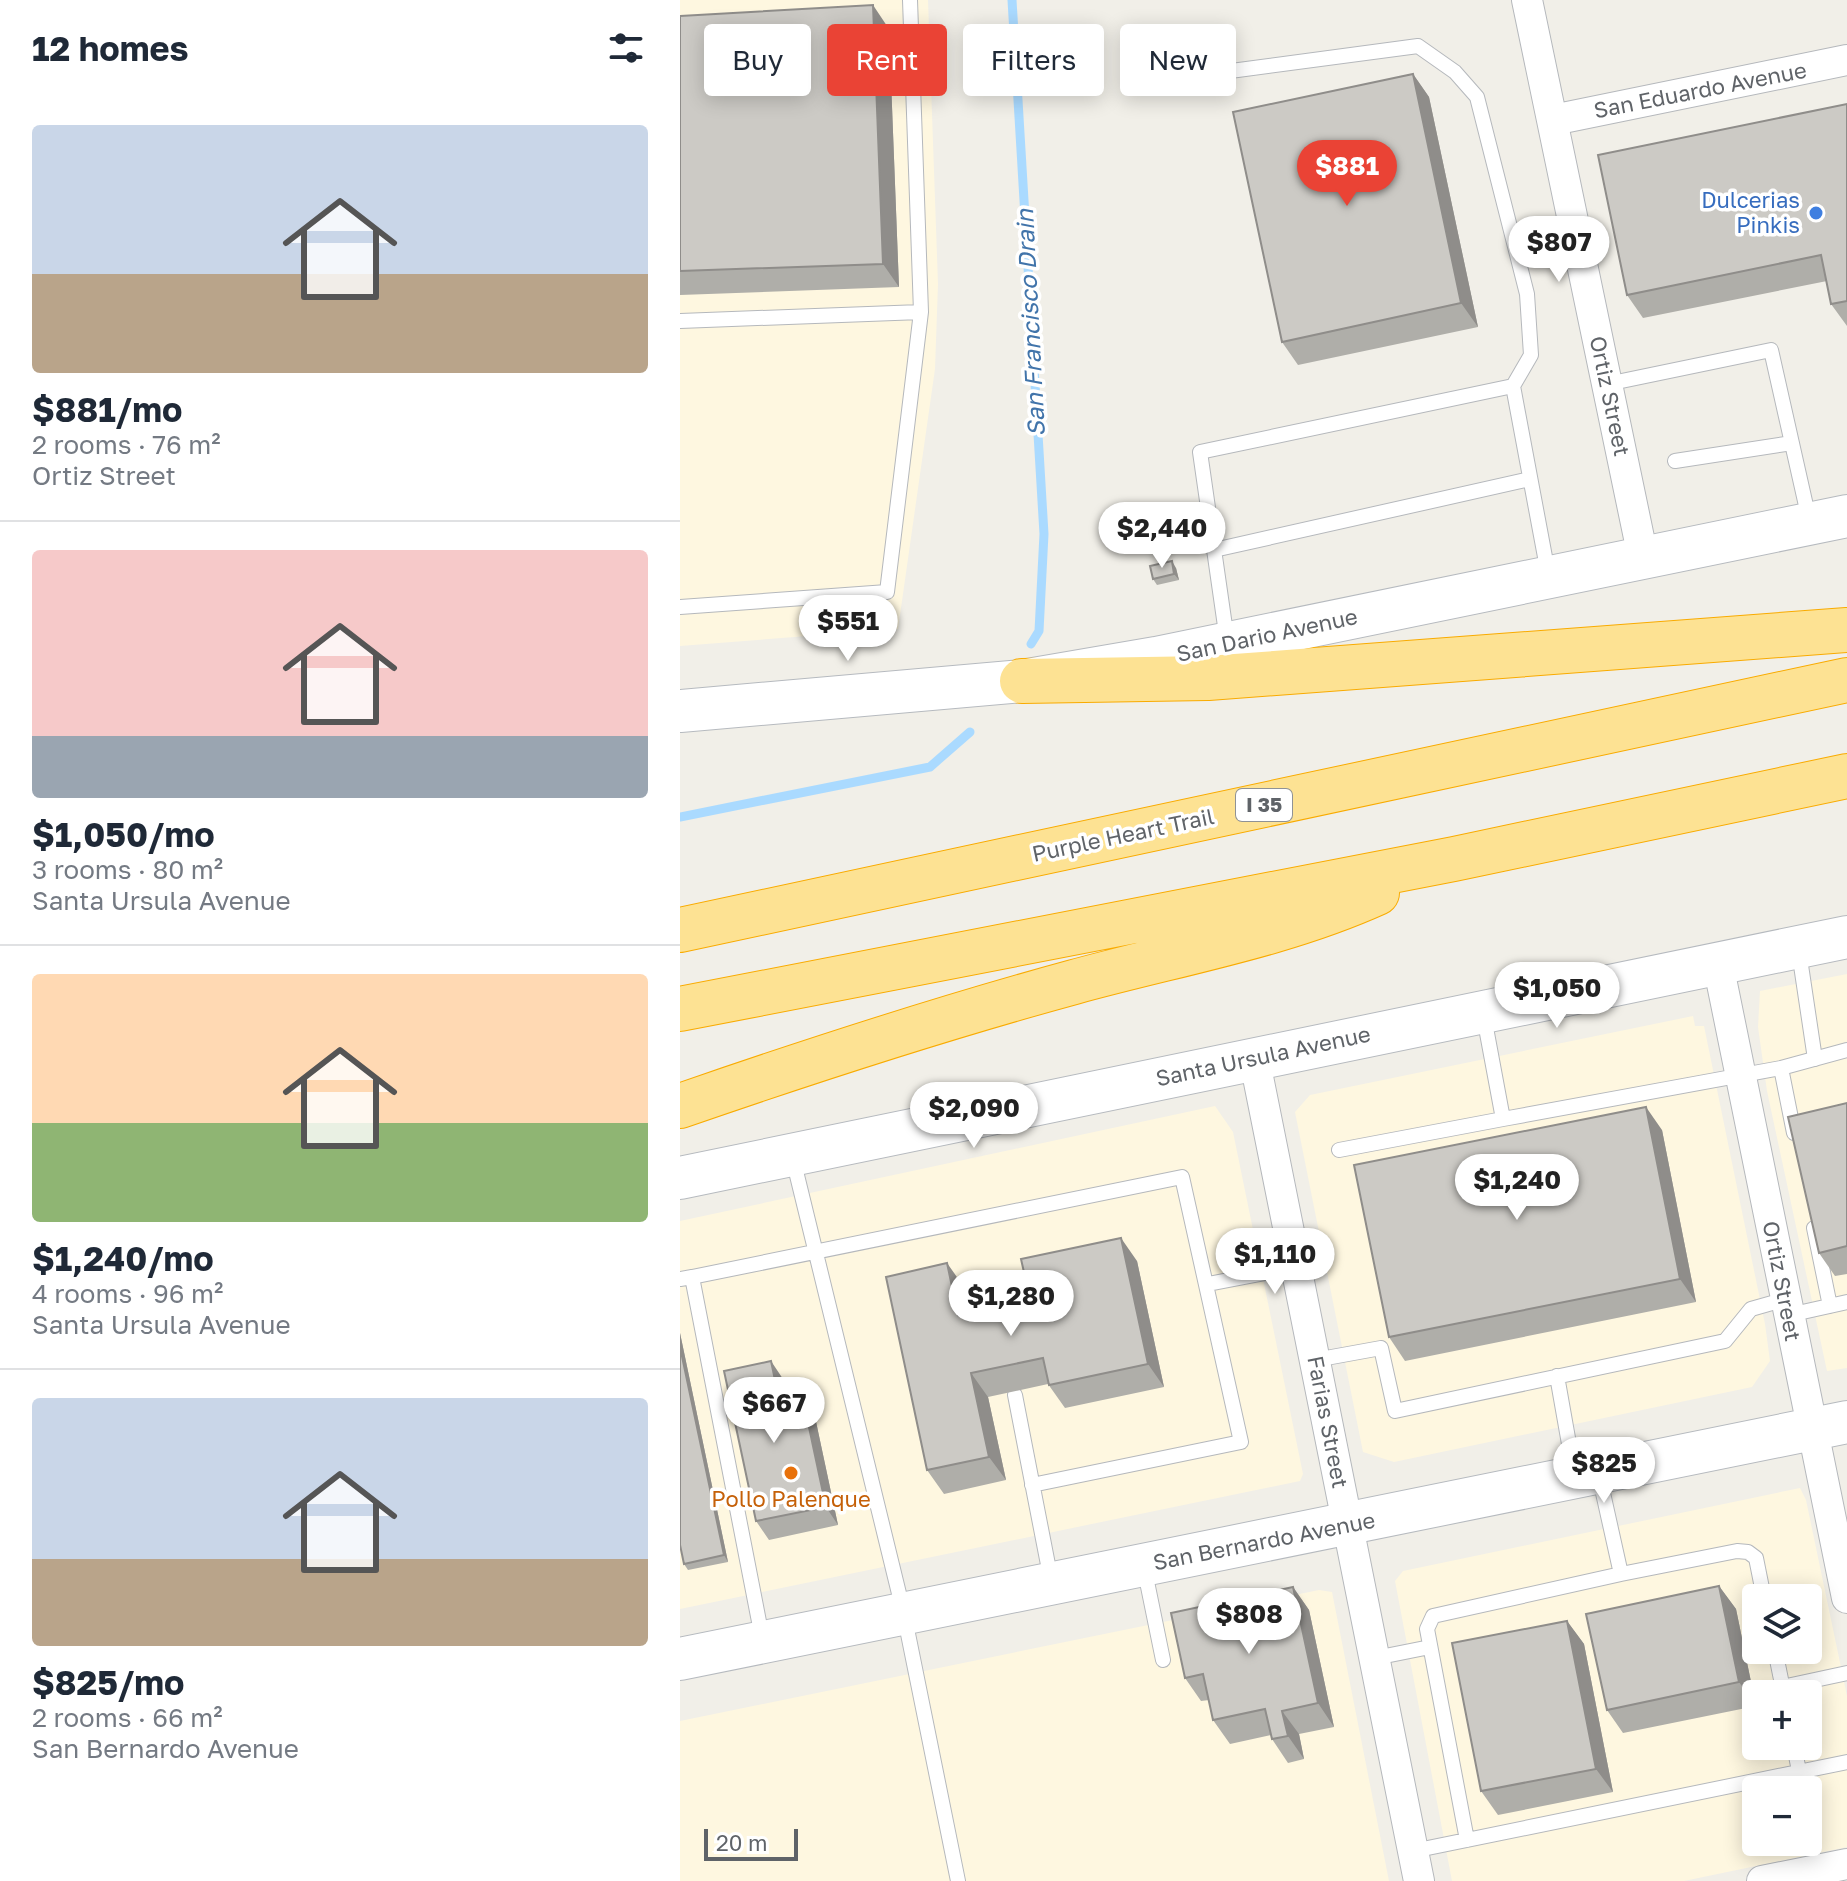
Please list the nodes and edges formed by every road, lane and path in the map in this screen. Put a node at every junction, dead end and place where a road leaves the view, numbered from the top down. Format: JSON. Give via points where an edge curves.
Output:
{"nodes":[{"id":1,"x":910,"y":0,"type":"edge"},
{"id":2,"x":1527,"y":0,"type":"edge"},
{"id":3,"x":1847,"y":60,"type":"edge"},
{"id":4,"x":1236,"y":70,"type":"edge"},
{"id":5,"x":1553,"y":120,"type":"junction"},
{"id":6,"x":921,"y":312,"type":"junction"},
{"id":7,"x":680,"y":321,"type":"edge"},
{"id":8,"x":1607,"y":384,"type":"junction"},
{"id":9,"x":1513,"y":386,"type":"junction"},
{"id":10,"x":1792,"y":443,"type":"junction"},
{"id":11,"x":1675,"y":461,"type":"dead end"},
{"id":12,"x":1530,"y":479,"type":"junction"},
{"id":13,"x":1829,"y":519,"type":"edge"},
{"id":14,"x":1214,"y":550,"type":"junction"},
{"id":15,"x":1643,"y":557,"type":"junction"},
{"id":16,"x":1548,"y":577,"type":"junction"},
{"id":17,"x":680,"y":607,"type":"edge"},
{"id":18,"x":1847,"y":630,"type":"edge"},
{"id":19,"x":1227,"y":643,"type":"junction"},
{"id":20,"x":1847,"y":680,"type":"edge"},
{"id":21,"x":1022,"y":681,"type":"junction"},
{"id":22,"x":680,"y":711,"type":"edge"},
{"id":23,"x":1847,"y":776,"type":"edge"},
{"id":24,"x":1454,"y":859,"type":"junction"},
{"id":25,"x":680,"y":930,"type":"edge"},
{"id":26,"x":1847,"y":937,"type":"edge"},
{"id":27,"x":1799,"y":947,"type":"junction"},
{"id":28,"x":1718,"y":964,"type":"junction"},
{"id":29,"x":680,"y":1009,"type":"edge"},
{"id":30,"x":1483,"y":1011,"type":"junction"},
{"id":31,"x":1847,"y":1050,"type":"edge"},
{"id":32,"x":1254,"y":1057,"type":"junction"},
{"id":33,"x":1815,"y":1059,"type":"junction"},
{"id":34,"x":1781,"y":1068,"type":"junction"},
{"id":35,"x":1740,"y":1076,"type":"junction"},
{"id":36,"x":680,"y":1106,"type":"edge"},
{"id":37,"x":1503,"y":1119,"type":"junction"},
{"id":38,"x":1796,"y":1143,"type":"edge"},
{"id":39,"x":1339,"y":1150,"type":"dead end"},
{"id":40,"x":792,"y":1154,"type":"junction"},
{"id":41,"x":680,"y":1178,"type":"edge"},
{"id":42,"x":1811,"y":1217,"type":"edge"},
{"id":43,"x":817,"y":1252,"type":"junction"},
{"id":44,"x":1296,"y":1267,"type":"junction"},
{"id":45,"x":686,"y":1278,"type":"edge"},
{"id":46,"x":1208,"y":1284,"type":"junction"},
{"id":47,"x":1847,"y":1302,"type":"edge"},
{"id":48,"x":1830,"y":1306,"type":"junction"},
{"id":49,"x":1788,"y":1307,"type":"junction"},
{"id":50,"x":1315,"y":1360,"type":"junction"},
{"id":51,"x":1557,"y":1376,"type":"junction"},
{"id":52,"x":1015,"y":1395,"type":"edge"},
{"id":53,"x":1830,"y":1425,"type":"edge"},
{"id":54,"x":1587,"y":1474,"type":"junction"},
{"id":55,"x":1032,"y":1485,"type":"junction"},
{"id":56,"x":1348,"y":1524,"type":"junction"},
{"id":57,"x":1144,"y":1565,"type":"junction"},
{"id":58,"x":1621,"y":1574,"type":"junction"},
{"id":59,"x":1052,"y":1584,"type":"junction"},
{"id":60,"x":1761,"y":1584,"type":"edge"},
{"id":61,"x":1847,"y":1598,"type":"edge"},
{"id":62,"x":904,"y":1614,"type":"junction"},
{"id":63,"x":763,"y":1642,"type":"junction"},
{"id":64,"x":1430,"y":1647,"type":"junction"},
{"id":65,"x":1375,"y":1658,"type":"junction"},
{"id":66,"x":680,"y":1659,"type":"edge"},
{"id":67,"x":1163,"y":1660,"type":"dead end"},
{"id":68,"x":1847,"y":1673,"type":"edge"},
{"id":69,"x":1821,"y":1680,"type":"edge"},
{"id":70,"x":1797,"y":1760,"type":"edge"},
{"id":71,"x":1847,"y":1762,"type":"edge"},
{"id":72,"x":1799,"y":1771,"type":"junction"},
{"id":73,"x":1467,"y":1840,"type":"junction"},
{"id":74,"x":1413,"y":1851,"type":"junction"},
{"id":75,"x":1847,"y":1864,"type":"edge"},
{"id":76,"x":958,"y":1881,"type":"edge"},
{"id":77,"x":1419,"y":1881,"type":"edge"},
{"id":78,"x":1762,"y":1881,"type":"edge"}],
"edges":[{"from":1,"to":6,"type":"lane"},
{"from":2,"to":5,"type":"street","name":"Ortiz Street"},
{"from":3,"to":5,"type":"street","name":"San Eduardo Avenue"},
{"from":4,"to":9,"type":"lane","via":[[1418,46],[1455,72],[1477,97],[1527,294],[1531,355]]},
{"from":5,"to":8,"type":"street","name":"Ortiz Street"},
{"from":6,"to":7,"type":"lane"},
{"from":6,"to":17,"type":"lane","via":[[887,592]]},
{"from":8,"to":10,"type":"lane","via":[[1771,350]]},
{"from":8,"to":15,"type":"street","name":"Ortiz Street"},
{"from":9,"to":12,"type":"lane"},
{"from":9,"to":14,"type":"lane","via":[[1200,452]]},
{"from":10,"to":11,"type":"lane"},
{"from":10,"to":13,"type":"lane"},
{"from":12,"to":14,"type":"lane"},
{"from":12,"to":16,"type":"lane"},
{"from":13,"to":15,"type":"main road","name":"San Dario Avenue"},
{"from":14,"to":19,"type":"lane"},
{"from":15,"to":16,"type":"main road","name":"San Dario Avenue"},
{"from":16,"to":19,"type":"main road","name":"San Dario Avenue"},
{"from":18,"to":21,"type":"highway","via":[[1208,678]]},
{"from":19,"to":21,"type":"main road","name":"San Dario Avenue"},
{"from":20,"to":25,"type":"highway","name":"Purple Heart Trail","number":"I 35"},
{"from":21,"to":22,"type":"main road","name":"San Dario Avenue"},
{"from":23,"to":24,"type":"highway"},
{"from":24,"to":29,"type":"highway"},
{"from":24,"to":36,"type":"highway","via":[[1333,913],[1071,983]]},
{"from":26,"to":27,"type":"main road","name":"Santa Ursula Avenue"},
{"from":27,"to":28,"type":"main road","name":"Santa Ursula Avenue"},
{"from":27,"to":33,"type":"lane"},
{"from":28,"to":30,"type":"main road","name":"Santa Ursula Avenue"},
{"from":28,"to":35,"type":"street","name":"Ortiz Street"},
{"from":30,"to":32,"type":"main road","name":"Santa Ursula Avenue"},
{"from":30,"to":37,"type":"lane"},
{"from":31,"to":33,"type":"lane"},
{"from":32,"to":40,"type":"main road","name":"Santa Ursula Avenue"},
{"from":32,"to":44,"type":"street","name":"Farias Street"},
{"from":33,"to":34,"type":"lane"},
{"from":34,"to":35,"type":"lane"},
{"from":34,"to":38,"type":"lane"},
{"from":35,"to":37,"type":"lane"},
{"from":35,"to":49,"type":"street","name":"Ortiz Street"},
{"from":37,"to":39,"type":"lane"},
{"from":40,"to":41,"type":"main road","name":"Santa Ursula Avenue"},
{"from":40,"to":43,"type":"lane"},
{"from":42,"to":48,"type":"lane"},
{"from":43,"to":45,"type":"lane"},
{"from":43,"to":46,"type":"lane","via":[[1182,1177]]},
{"from":43,"to":62,"type":"lane"},
{"from":44,"to":46,"type":"lane"},
{"from":44,"to":50,"type":"street","name":"Farias Street"},
{"from":45,"to":63,"type":"lane"},
{"from":46,"to":55,"type":"lane","via":[[1241,1442]]},
{"from":47,"to":48,"type":"lane"},
{"from":48,"to":49,"type":"lane"},
{"from":49,"to":51,"type":"lane","via":[[1751,1309],[1725,1341]]},
{"from":49,"to":53,"type":"street","name":"Ortiz Street"},
{"from":50,"to":51,"type":"lane","via":[[1381,1348],[1395,1411]]},
{"from":50,"to":56,"type":"street","name":"Farias Street"},
{"from":51,"to":54,"type":"lane"},
{"from":52,"to":55,"type":"lane"},
{"from":53,"to":54,"type":"main road","name":"San Bernardo Avenue"},
{"from":53,"to":61,"type":"street","name":"Ortiz Street"},
{"from":54,"to":56,"type":"main road","name":"San Bernardo Avenue"},
{"from":54,"to":58,"type":"lane"},
{"from":55,"to":59,"type":"lane"},
{"from":56,"to":57,"type":"main road","name":"San Bernardo Avenue"},
{"from":56,"to":65,"type":"street","name":"Farias Street"},
{"from":57,"to":59,"type":"main road","name":"San Bernardo Avenue"},
{"from":57,"to":67,"type":"lane"},
{"from":58,"to":60,"type":"lane","via":[[1737,1551],[1756,1558]]},
{"from":58,"to":64,"type":"lane","via":[[1433,1616],[1427,1629]]},
{"from":59,"to":62,"type":"main road","name":"San Bernardo Avenue"},
{"from":62,"to":63,"type":"main road","name":"San Bernardo Avenue"},
{"from":62,"to":76,"type":"lane"},
{"from":63,"to":66,"type":"main road","name":"San Bernardo Avenue"},
{"from":64,"to":65,"type":"lane"},
{"from":64,"to":73,"type":"lane"},
{"from":65,"to":74,"type":"street","name":"Farias Street"},
{"from":68,"to":69,"type":"lane"},
{"from":70,"to":72,"type":"lane"},
{"from":71,"to":72,"type":"lane"},
{"from":72,"to":73,"type":"lane"},
{"from":73,"to":74,"type":"lane"},
{"from":74,"to":77,"type":"street","name":"Farias Street"},
{"from":75,"to":78,"type":"street"}]}
